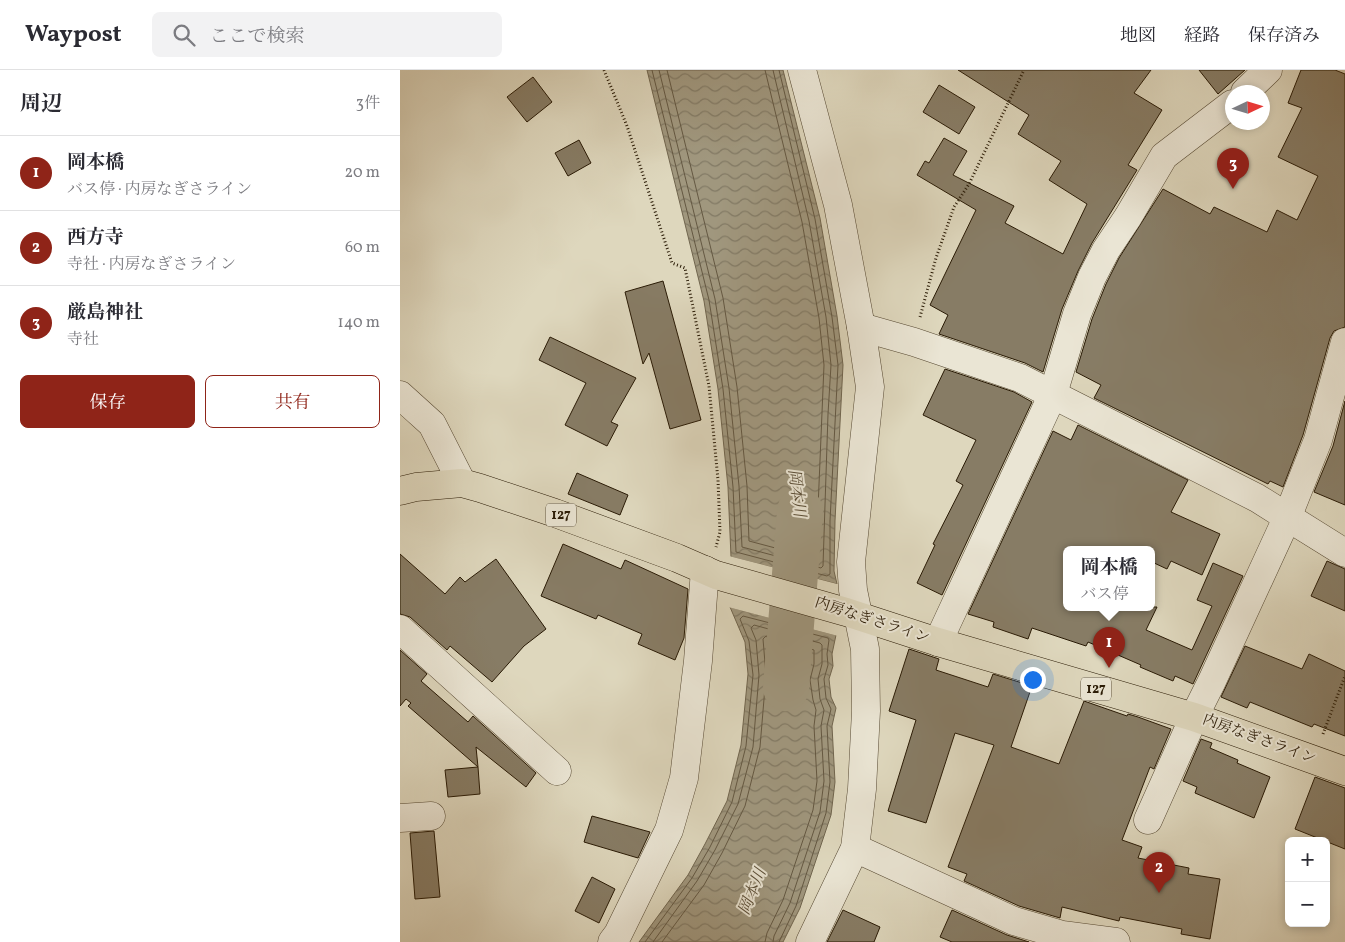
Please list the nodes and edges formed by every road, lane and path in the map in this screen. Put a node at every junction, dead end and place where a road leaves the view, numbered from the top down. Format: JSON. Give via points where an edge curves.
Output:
{"nodes":[{"id":1,"x":604,"y":70,"type":"edge"},
{"id":2,"x":802,"y":70,"type":"edge"},
{"id":3,"x":1024,"y":70,"type":"edge"},
{"id":4,"x":1268,"y":70,"type":"edge"},
{"id":5,"x":1252,"y":85,"type":"edge"},
{"id":6,"x":1225,"y":109,"type":"edge"},
{"id":7,"x":861,"y":327,"type":"junction"},
{"id":8,"x":914,"y":342,"type":"junction"},
{"id":9,"x":1345,"y":342,"type":"edge"},
{"id":10,"x":1053,"y":394,"type":"junction"},
{"id":11,"x":400,"y":395,"type":"edge"},
{"id":12,"x":462,"y":483,"type":"junction"},
{"id":13,"x":400,"y":491,"type":"edge"},
{"id":14,"x":1287,"y":518,"type":"junction"},
{"id":15,"x":1345,"y":554,"type":"edge"},
{"id":16,"x":711,"y":572,"type":"junction"},
{"id":17,"x":851,"y":614,"type":"junction"},
{"id":18,"x":400,"y":629,"type":"edge"},
{"id":19,"x":938,"y":642,"type":"junction"},
{"id":20,"x":1345,"y":676,"type":"edge"},
{"id":21,"x":1194,"y":717,"type":"junction"},
{"id":22,"x":1320,"y":739,"type":"dead end"},
{"id":23,"x":557,"y":771,"type":"dead end"},
{"id":24,"x":1345,"y":771,"type":"edge"},
{"id":25,"x":431,"y":816,"type":"dead end"},
{"id":26,"x":400,"y":818,"type":"edge"},
{"id":27,"x":1148,"y":820,"type":"dead end"},
{"id":28,"x":855,"y":848,"type":"junction"},
{"id":29,"x":612,"y":942,"type":"edge"},
{"id":30,"x":810,"y":942,"type":"edge"},
{"id":31,"x":1116,"y":942,"type":"edge"}],
"edges":[{"from":1,"to":16,"type":"path","via":[[627,126],[672,263],[685,268],[695,314],[709,386],[718,480],[720,532]]},
{"from":2,"to":7,"type":"street","via":[[838,205]]},
{"from":3,"to":8,"type":"path","via":[[944,231]]},
{"from":4,"to":5,"type":"street"},
{"from":6,"to":10,"type":"street","via":[[1164,156],[1106,250],[1077,314]]},
{"from":7,"to":8,"type":"street"},
{"from":7,"to":17,"type":"street","via":[[870,387],[851,562]]},
{"from":8,"to":10,"type":"street","via":[[1020,378]]},
{"from":9,"to":14,"type":"street","via":[[1318,440]]},
{"from":10,"to":14,"type":"street","via":[[1257,498]]},
{"from":10,"to":19,"type":"street"},
{"from":11,"to":12,"type":"street","via":[[432,424]]},
{"from":12,"to":13,"type":"highway","name":"内房なぎさライン","number":"127"},
{"from":12,"to":16,"type":"highway","name":"内房なぎさライン","number":"127","via":[[555,513]]},
{"from":14,"to":15,"type":"street"},
{"from":14,"to":21,"type":"street"},
{"from":16,"to":17,"type":"highway","name":"内房なぎさライン","number":"127"},
{"from":16,"to":29,"type":"street","via":[[684,778],[669,830]]},
{"from":17,"to":19,"type":"highway","name":"内房なぎさライン","number":"127"},
{"from":17,"to":28,"type":"street","via":[[865,649],[866,711]]},
{"from":18,"to":23,"type":"street"},
{"from":19,"to":21,"type":"highway","name":"内房なぎさライン","number":"127"},
{"from":20,"to":22,"type":"path"},
{"from":21,"to":24,"type":"highway","name":"内房なぎさライン","number":"127"},
{"from":21,"to":27,"type":"street"},
{"from":25,"to":26,"type":"street"},
{"from":28,"to":30,"type":"street"},
{"from":28,"to":31,"type":"street","via":[[1014,921],[1062,935]]}]}
